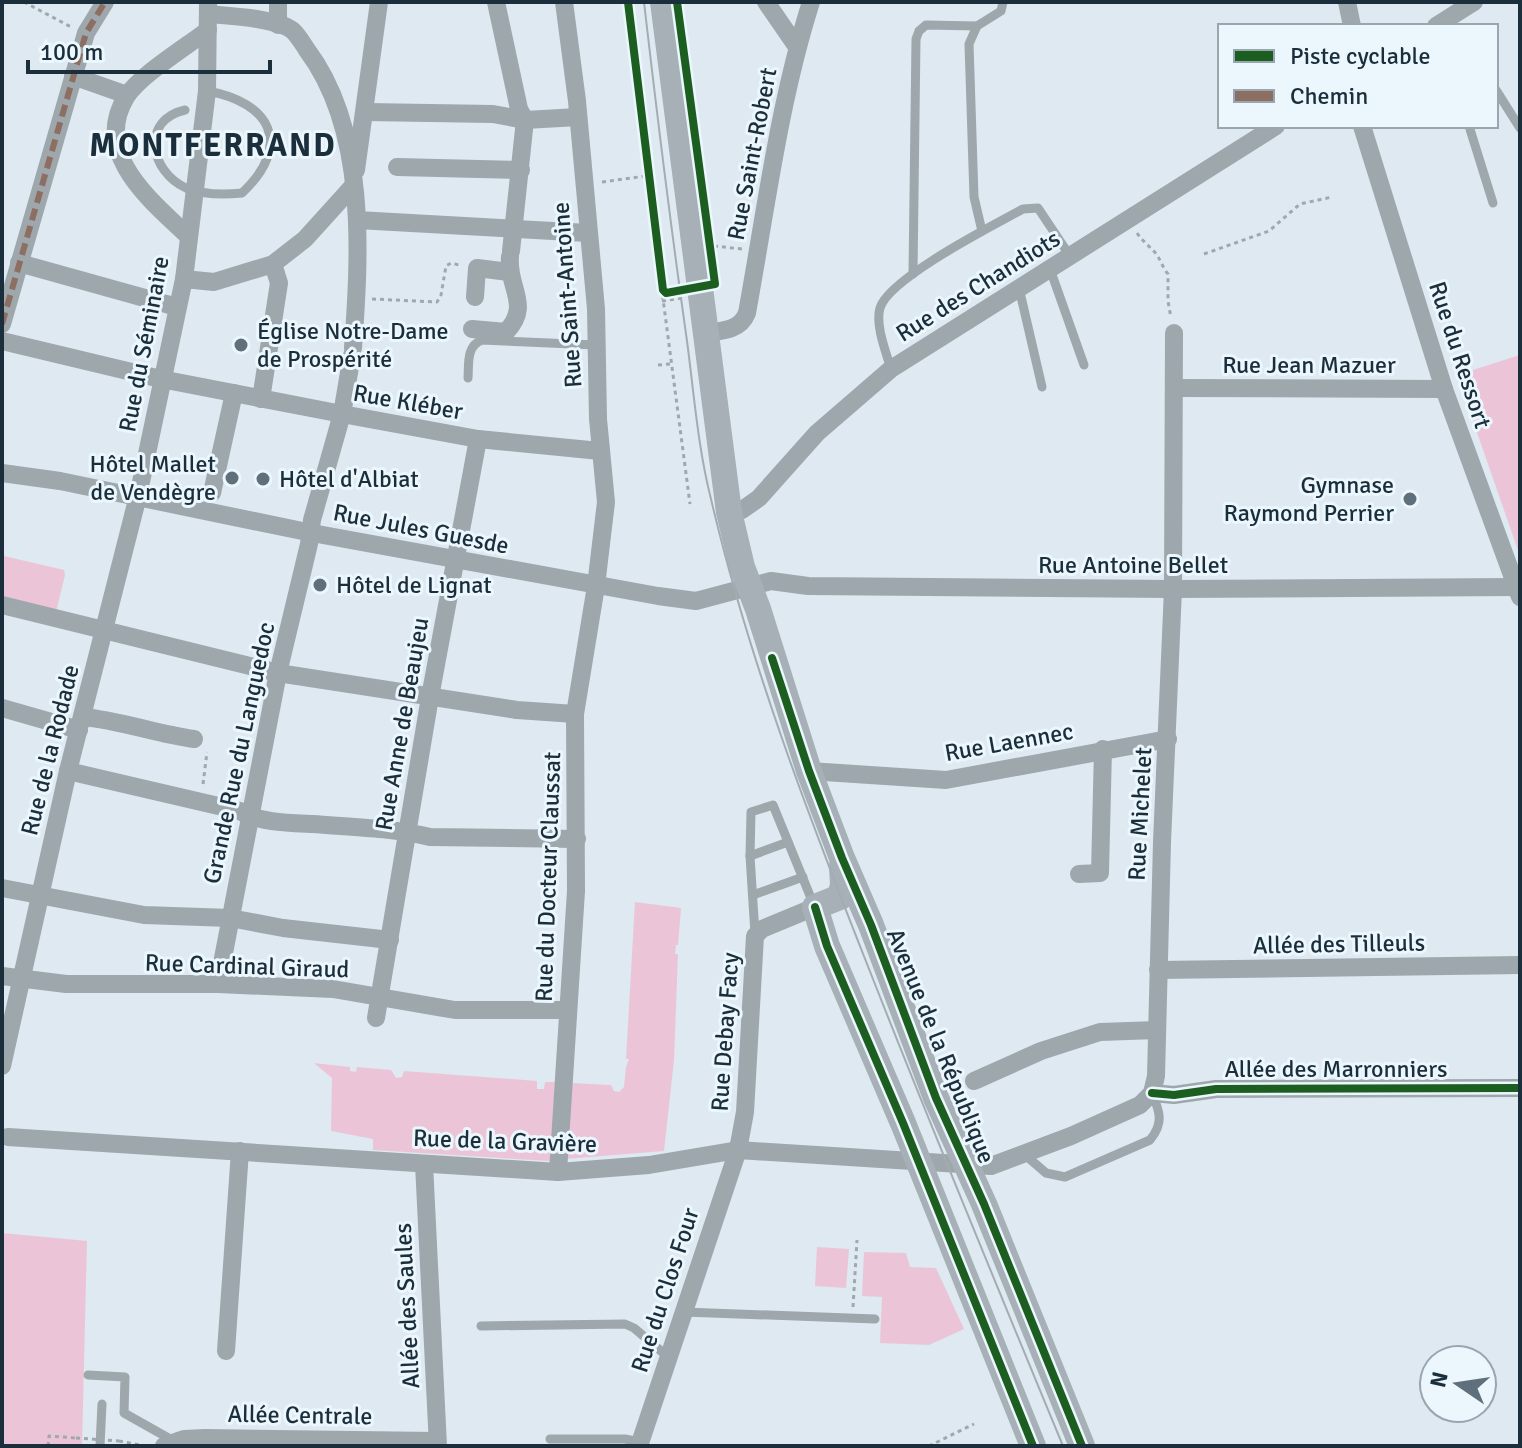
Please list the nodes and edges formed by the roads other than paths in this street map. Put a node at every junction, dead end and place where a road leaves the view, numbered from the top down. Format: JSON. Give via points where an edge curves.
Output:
{"nodes":[{"id":1,"x":105,"y":2,"type":"edge"},
{"id":2,"x":278,"y":2,"type":"edge"},
{"id":3,"x":379,"y":2,"type":"edge"},
{"id":4,"x":496,"y":2,"type":"edge"},
{"id":5,"x":564,"y":2,"type":"edge"},
{"id":6,"x":663,"y":2,"type":"edge"},
{"id":7,"x":766,"y":2,"type":"edge"},
{"id":8,"x":811,"y":2,"type":"edge"},
{"id":9,"x":1003,"y":2,"type":"edge"},
{"id":10,"x":1347,"y":2,"type":"edge"},
{"id":11,"x":1474,"y":2,"type":"edge"},
{"id":12,"x":208,"y":15,"type":"edge"},
{"id":13,"x":1352,"y":24,"type":"edge"},
{"id":14,"x":1445,"y":24,"type":"edge"},
{"id":15,"x":278,"y":25,"type":"junction"},
{"id":16,"x":977,"y":26,"type":"junction"},
{"id":17,"x":797,"y":47,"type":"junction"},
{"id":18,"x":73,"y":76,"type":"junction"},
{"id":19,"x":207,"y":91,"type":"junction"},
{"id":20,"x":1498,"y":93,"type":"edge"},
{"id":21,"x":127,"y":95,"type":"junction"},
{"id":22,"x":185,"y":110,"type":"dead end"},
{"id":23,"x":366,"y":112,"type":"junction"},
{"id":24,"x":578,"y":117,"type":"junction"},
{"id":25,"x":525,"y":120,"type":"junction"},
{"id":26,"x":1363,"y":128,"type":"edge"},
{"id":27,"x":1470,"y":128,"type":"edge"},
{"id":28,"x":1520,"y":128,"type":"edge"},
{"id":29,"x":1271,"y":130,"type":"edge"},
{"id":30,"x":397,"y":167,"type":"dead end"},
{"id":31,"x":521,"y":170,"type":"junction"},
{"id":32,"x":353,"y":186,"type":"junction"},
{"id":33,"x":195,"y":195,"type":"junction"},
{"id":34,"x":1493,"y":203,"type":"dead end"},
{"id":35,"x":357,"y":220,"type":"junction"},
{"id":36,"x":513,"y":230,"type":"junction"},
{"id":37,"x":982,"y":231,"type":"junction"},
{"id":38,"x":588,"y":233,"type":"junction"},
{"id":39,"x":189,"y":237,"type":"junction"},
{"id":40,"x":1070,"y":256,"type":"junction"},
{"id":41,"x":510,"y":260,"type":"junction"},
{"id":42,"x":19,"y":263,"type":"junction"},
{"id":43,"x":273,"y":264,"type":"junction"},
{"id":44,"x":1050,"y":269,"type":"junction"},
{"id":45,"x":913,"y":274,"type":"junction"},
{"id":46,"x":184,"y":279,"type":"junction"},
{"id":47,"x":1019,"y":288,"type":"junction"},
{"id":48,"x":475,"y":297,"type":"dead end"},
{"id":49,"x":177,"y":307,"type":"junction"},
{"id":50,"x":2,"y":324,"type":"edge"},
{"id":51,"x":472,"y":329,"type":"dead end"},
{"id":52,"x":704,"y":333,"type":"junction"},
{"id":53,"x":1174,"y":333,"type":"road end"},
{"id":54,"x":2,"y":341,"type":"edge"},
{"id":55,"x":596,"y":345,"type":"junction"},
{"id":56,"x":1084,"y":365,"type":"dead end"},
{"id":57,"x":891,"y":369,"type":"junction"},
{"id":58,"x":468,"y":378,"type":"dead end"},
{"id":59,"x":161,"y":379,"type":"junction"},
{"id":60,"x":1042,"y":387,"type":"dead end"},
{"id":61,"x":1174,"y":388,"type":"junction"},
{"id":62,"x":1444,"y":389,"type":"junction"},
{"id":63,"x":234,"y":393,"type":"junction"},
{"id":64,"x":261,"y":399,"type":"junction"},
{"id":65,"x":342,"y":414,"type":"junction"},
{"id":66,"x":478,"y":439,"type":"junction"},
{"id":67,"x":600,"y":451,"type":"junction"},
{"id":68,"x":2,"y":473,"type":"edge"},
{"id":69,"x":212,"y":493,"type":"dead end"},
{"id":70,"x":138,"y":496,"type":"junction"},
{"id":71,"x":731,"y":499,"type":"junction"},
{"id":72,"x":312,"y":533,"type":"junction"},
{"id":73,"x":457,"y":560,"type":"junction"},
{"id":74,"x":596,"y":586,"type":"junction"},
{"id":75,"x":750,"y":586,"type":"junction"},
{"id":76,"x":1173,"y":589,"type":"junction"},
{"id":77,"x":1518,"y":592,"type":"edge"},
{"id":78,"x":696,"y":601,"type":"joint"},
{"id":79,"x":2,"y":605,"type":"edge"},
{"id":80,"x":105,"y":629,"type":"junction"},
{"id":81,"x":278,"y":673,"type":"junction"},
{"id":82,"x":430,"y":697,"type":"junction"},
{"id":83,"x":2,"y":708,"type":"edge"},
{"id":84,"x":575,"y":714,"type":"junction"},
{"id":85,"x":80,"y":723,"type":"junction"},
{"id":86,"x":194,"y":739,"type":"road end"},
{"id":87,"x":1168,"y":739,"type":"junction"},
{"id":88,"x":1103,"y":749,"type":"junction"},
{"id":89,"x":68,"y":771,"type":"junction"},
{"id":90,"x":809,"y":771,"type":"junction"},
{"id":91,"x":249,"y":817,"type":"junction"},
{"id":92,"x":408,"y":832,"type":"junction"},
{"id":93,"x":577,"y":839,"type":"junction"},
{"id":94,"x":788,"y":842,"type":"junction"},
{"id":95,"x":750,"y":856,"type":"junction"},
{"id":96,"x":842,"y":858,"type":"junction"},
{"id":97,"x":1079,"y":874,"type":"dead end"},
{"id":98,"x":803,"y":877,"type":"junction"},
{"id":99,"x":2,"y":888,"type":"edge"},
{"id":100,"x":39,"y":895,"type":"junction"},
{"id":101,"x":753,"y":895,"type":"junction"},
{"id":102,"x":824,"y":903,"type":"junction"},
{"id":103,"x":230,"y":918,"type":"junction"},
{"id":104,"x":871,"y":925,"type":"junction"},
{"id":105,"x":755,"y":936,"type":"junction"},
{"id":106,"x":390,"y":940,"type":"junction"},
{"id":107,"x":1520,"y":965,"type":"edge"},
{"id":108,"x":1158,"y":970,"type":"junction"},
{"id":109,"x":11,"y":978,"type":"edge"},
{"id":110,"x":218,"y":984,"type":"junction"},
{"id":111,"x":381,"y":998,"type":"junction"},
{"id":112,"x":568,"y":1010,"type":"junction"},
{"id":113,"x":376,"y":1018,"type":"dead end"},
{"id":114,"x":1157,"y":1030,"type":"junction"},
{"id":115,"x":2,"y":1064,"type":"edge"},
{"id":116,"x":974,"y":1081,"type":"dead end"},
{"id":117,"x":1520,"y":1088,"type":"edge"},
{"id":118,"x":1152,"y":1093,"type":"junction"},
{"id":119,"x":4,"y":1137,"type":"edge"},
{"id":120,"x":738,"y":1150,"type":"junction"},
{"id":121,"x":240,"y":1151,"type":"junction"},
{"id":122,"x":1024,"y":1154,"type":"junction"},
{"id":123,"x":919,"y":1163,"type":"junction"},
{"id":124,"x":424,"y":1164,"type":"junction"},
{"id":125,"x":966,"y":1166,"type":"junction"},
{"id":126,"x":558,"y":1172,"type":"junction"},
{"id":127,"x":684,"y":1312,"type":"junction"},
{"id":128,"x":875,"y":1319,"type":"dead end"},
{"id":129,"x":481,"y":1326,"type":"dead end"},
{"id":130,"x":226,"y":1351,"type":"dead end"},
{"id":131,"x":668,"y":1357,"type":"junction"},
{"id":132,"x":88,"y":1375,"type":"dead end"},
{"id":133,"x":102,"y":1404,"type":"dead end"},
{"id":134,"x":550,"y":1439,"type":"dead end"},
{"id":135,"x":170,"y":1444,"type":"edge"},
{"id":136,"x":438,"y":1444,"type":"edge"},
{"id":137,"x":640,"y":1444,"type":"edge"},
{"id":138,"x":100,"y":1446,"type":"edge"},
{"id":139,"x":1033,"y":1446,"type":"edge"},
{"id":140,"x":1082,"y":1446,"type":"edge"}],
"edges":[{"from":1,"to":18,"type":"street","via":[[86,33]]},
{"from":2,"to":15,"type":"street"},
{"from":3,"to":23,"type":"street"},
{"from":4,"to":25,"type":"street"},
{"from":5,"to":24,"type":"street","name":"Rue Saint-Antoine"},
{"from":6,"to":52,"type":"main road","name":"Avenue de la République","via":[[693,288]]},
{"from":7,"to":17,"type":"street"},
{"from":8,"to":17,"type":"street","name":"Rue Saint-Robert"},
{"from":9,"to":16,"type":"lane","via":[[1001,11]]},
{"from":10,"to":13,"type":"street"},
{"from":11,"to":14,"type":"street"},
{"from":12,"to":15,"type":"street"},
{"from":12,"to":19,"type":"street","name":"Rue du Séminaire"},
{"from":12,"to":21,"type":"street"},
{"from":15,"to":32,"type":"street","via":[[292,30],[316,61],[336,100]]},
{"from":16,"to":37,"type":"lane","via":[[969,44],[974,197]]},
{"from":16,"to":45,"type":"lane","via":[[926,25],[916,39]]},
{"from":17,"to":52,"type":"street","name":"Rue Saint-Robert","via":[[743,322]]},
{"from":18,"to":21,"type":"street"},
{"from":18,"to":42,"type":"street"},
{"from":19,"to":33,"type":"street","name":"Rue du Séminaire"},
{"from":19,"to":33,"type":"lane","via":[[251,106],[262,117],[271,148],[265,166],[242,193]]},
{"from":20,"to":28,"type":"lane"},
{"from":21,"to":39,"type":"street","via":[[117,128],[126,170]]},
{"from":22,"to":33,"type":"lane","via":[[159,124],[157,162]]},
{"from":23,"to":25,"type":"street","via":[[493,114]]},
{"from":23,"to":32,"type":"street"},
{"from":24,"to":25,"type":"street"},
{"from":24,"to":38,"type":"street","name":"Rue Saint-Antoine"},
{"from":25,"to":31,"type":"street"},
{"from":26,"to":62,"type":"street","name":"Rue du Ressort"},
{"from":27,"to":34,"type":"lane"},
{"from":29,"to":40,"type":"street","name":"Rue des Chandiots"},
{"from":30,"to":31,"type":"street"},
{"from":31,"to":36,"type":"street"},
{"from":32,"to":35,"type":"street","name":"Grande Rue du Languedoc"},
{"from":32,"to":43,"type":"street","via":[[305,239]]},
{"from":33,"to":39,"type":"street","name":"Rue du Séminaire"},
{"from":35,"to":36,"type":"street"},
{"from":35,"to":65,"type":"street","name":"Grande Rue du Languedoc","via":[[352,352]]},
{"from":36,"to":38,"type":"street"},
{"from":36,"to":41,"type":"street"},
{"from":37,"to":40,"type":"lane","via":[[1023,209],[1038,208]]},
{"from":37,"to":45,"type":"lane"},
{"from":38,"to":55,"type":"street","name":"Rue Saint-Antoine"},
{"from":39,"to":46,"type":"street","name":"Rue du Séminaire"},
{"from":40,"to":44,"type":"street","name":"Rue des Chandiots"},
{"from":41,"to":48,"type":"street","via":[[477,268]]},
{"from":41,"to":51,"type":"street","via":[[520,304],[516,322],[506,332]]},
{"from":42,"to":49,"type":"street"},
{"from":42,"to":50,"type":"street"},
{"from":43,"to":46,"type":"street","via":[[214,282]]},
{"from":43,"to":64,"type":"street","via":[[279,283]]},
{"from":44,"to":47,"type":"street","name":"Rue des Chandiots"},
{"from":44,"to":56,"type":"lane"},
{"from":45,"to":57,"type":"lane","via":[[881,307]]},
{"from":46,"to":49,"type":"street","name":"Rue du Séminaire"},
{"from":47,"to":57,"type":"street","name":"Rue des Chandiots"},
{"from":47,"to":60,"type":"lane"},
{"from":49,"to":59,"type":"street","name":"Rue du Séminaire"},
{"from":52,"to":71,"type":"main road","name":"Avenue de la République"},
{"from":53,"to":61,"type":"street","name":"Rue Michelet"},
{"from":54,"to":59,"type":"street","name":"Rue Kléber"},
{"from":55,"to":58,"type":"lane","via":[[482,340],[470,349]]},
{"from":55,"to":67,"type":"street","name":"Rue Saint-Antoine"},
{"from":57,"to":71,"type":"street","name":"Rue des Chandiots","via":[[817,433],[759,498]]},
{"from":59,"to":63,"type":"street","name":"Rue Kléber"},
{"from":59,"to":70,"type":"street","name":"Rue du Séminaire"},
{"from":61,"to":62,"type":"street","name":"Rue Jean Mazuer"},
{"from":61,"to":76,"type":"street","name":"Rue Michelet"},
{"from":62,"to":77,"type":"street","name":"Rue du Ressort"},
{"from":63,"to":64,"type":"street","name":"Rue Kléber"},
{"from":63,"to":69,"type":"street"},
{"from":64,"to":65,"type":"street","name":"Rue Kléber"},
{"from":65,"to":66,"type":"street","name":"Rue Kléber"},
{"from":65,"to":72,"type":"street","name":"Grande Rue du Languedoc"},
{"from":66,"to":67,"type":"street","name":"Rue Kléber"},
{"from":66,"to":73,"type":"street","name":"Rue Anne de Beaujeu"},
{"from":67,"to":74,"type":"street","name":"Rue Saint-Antoine","via":[[606,502]]},
{"from":68,"to":70,"type":"street","name":"Rue Jules Guesde"},
{"from":70,"to":72,"type":"street","name":"Rue Jules Guesde"},
{"from":70,"to":80,"type":"street","name":"Rue de la Rodade"},
{"from":71,"to":75,"type":"main road","name":"Avenue de la République"},
{"from":72,"to":73,"type":"street","name":"Rue Jules Guesde"},
{"from":72,"to":81,"type":"street","name":"Grande Rue du Languedoc"},
{"from":73,"to":74,"type":"street","name":"Rue Jules Guesde"},
{"from":73,"to":82,"type":"street","name":"Rue Anne de Beaujeu"},
{"from":74,"to":78,"type":"street","name":"Rue Jules Guesde"},
{"from":74,"to":84,"type":"street","name":"Rue du Docteur Claussat"},
{"from":75,"to":76,"type":"street","name":"Rue Antoine Bellet","via":[[771,581],[815,586]]},
{"from":75,"to":78,"type":"street","name":"Rue Antoine Bellet"},
{"from":75,"to":90,"type":"main road","name":"Avenue de la République"},
{"from":76,"to":77,"type":"street","name":"Rue Antoine Bellet"},
{"from":76,"to":87,"type":"street","name":"Rue Michelet"},
{"from":79,"to":80,"type":"street"},
{"from":80,"to":81,"type":"street"},
{"from":80,"to":85,"type":"street","name":"Rue de la Rodade"},
{"from":81,"to":82,"type":"street"},
{"from":81,"to":91,"type":"street","name":"Grande Rue du Languedoc"},
{"from":82,"to":84,"type":"street"},
{"from":82,"to":92,"type":"street","name":"Rue Anne de Beaujeu"},
{"from":83,"to":85,"type":"street"},
{"from":84,"to":93,"type":"street","name":"Rue du Docteur Claussat"},
{"from":85,"to":86,"type":"street","via":[[102,718]]},
{"from":85,"to":89,"type":"street","name":"Rue de la Rodade"},
{"from":87,"to":88,"type":"street","name":"Rue Laennec"},
{"from":87,"to":108,"type":"street","name":"Rue Michelet"},
{"from":88,"to":90,"type":"street","name":"Rue Laennec","via":[[946,780]]},
{"from":88,"to":97,"type":"street","via":[[1100,873]]},
{"from":89,"to":91,"type":"street"},
{"from":89,"to":100,"type":"street","name":"Rue de la Rodade"},
{"from":90,"to":96,"type":"main road","name":"Avenue de la République"},
{"from":91,"to":92,"type":"street"},
{"from":91,"to":103,"type":"street","name":"Grande Rue du Languedoc"},
{"from":92,"to":93,"type":"street","via":[[430,837]]},
{"from":92,"to":106,"type":"street","name":"Rue Anne de Beaujeu"},
{"from":93,"to":112,"type":"street","name":"Rue du Docteur Claussat"},
{"from":94,"to":95,"type":"lane"},
{"from":94,"to":95,"type":"lane","via":[[773,805],[751,812]]},
{"from":94,"to":98,"type":"lane"},
{"from":95,"to":101,"type":"lane"},
{"from":96,"to":102,"type":"main road","name":"Avenue de la République","via":[[840,897]]},
{"from":96,"to":104,"type":"main road","name":"Avenue de la République"},
{"from":98,"to":101,"type":"lane"},
{"from":98,"to":102,"type":"lane"},
{"from":99,"to":100,"type":"street"},
{"from":100,"to":103,"type":"street","via":[[144,915]]},
{"from":100,"to":109,"type":"street","name":"Rue de la Rodade"},
{"from":101,"to":105,"type":"lane"},
{"from":102,"to":104,"type":"street"},
{"from":102,"to":105,"type":"street","name":"Rue Debay Facy"},
{"from":102,"to":123,"type":"main road","via":[[827,946]]},
{"from":103,"to":106,"type":"street"},
{"from":103,"to":110,"type":"street","name":"Grande Rue du Languedoc"},
{"from":104,"to":125,"type":"main road","name":"Avenue de la République"},
{"from":105,"to":120,"type":"street","name":"Rue Debay Facy"},
{"from":106,"to":111,"type":"street","name":"Rue Anne de Beaujeu"},
{"from":107,"to":108,"type":"street","name":"Allée des Tilleuls"},
{"from":108,"to":114,"type":"street","name":"Rue Michelet"},
{"from":109,"to":110,"type":"street","name":"Rue Cardinal Giraud","via":[[66,984]]},
{"from":109,"to":115,"type":"street","name":"Rue de la Rodade"},
{"from":110,"to":111,"type":"street","name":"Rue Cardinal Giraud","via":[[333,989]]},
{"from":111,"to":112,"type":"street","name":"Rue Cardinal Giraud","via":[[455,1010]]},
{"from":111,"to":113,"type":"street","name":"Rue Anne de Beaujeu"},
{"from":112,"to":126,"type":"street","name":"Rue du Docteur Claussat"},
{"from":114,"to":116,"type":"street","via":[[1100,1032]]},
{"from":114,"to":118,"type":"street","name":"Rue Michelet"},
{"from":117,"to":118,"type":"street","name":"Allée des Marronniers"},
{"from":118,"to":122,"type":"street","via":[[1140,1105]]},
{"from":118,"to":122,"type":"lane","via":[[1161,1115],[1150,1140],[1065,1177],[1046,1173]]},
{"from":119,"to":121,"type":"street","name":"Rue de la Gravière"},
{"from":120,"to":123,"type":"street","name":"Rue de la Gravière"},
{"from":120,"to":126,"type":"street","name":"Rue de la Gravière","via":[[649,1165]]},
{"from":120,"to":127,"type":"street","name":"Rue du Clos Four"},
{"from":121,"to":124,"type":"street","name":"Rue de la Gravière"},
{"from":121,"to":130,"type":"street"},
{"from":122,"to":125,"type":"street","via":[[991,1166]]},
{"from":123,"to":125,"type":"street","name":"Avenue de la République"},
{"from":123,"to":139,"type":"main road"},
{"from":124,"to":126,"type":"street","name":"Rue de la Gravière"},
{"from":124,"to":136,"type":"street","name":"Allée des Saules"},
{"from":125,"to":140,"type":"main road","name":"Avenue de la République"},
{"from":127,"to":128,"type":"lane"},
{"from":127,"to":131,"type":"street","name":"Rue du Clos Four"},
{"from":129,"to":131,"type":"lane","via":[[625,1324]]},
{"from":131,"to":137,"type":"street","name":"Rue du Clos Four"},
{"from":132,"to":135,"type":"lane","via":[[125,1377],[124,1413]]},
{"from":133,"to":138,"type":"lane"},
{"from":134,"to":137,"type":"lane","via":[[625,1439]]},
{"from":135,"to":136,"type":"street","name":"Allée Centrale","via":[[205,1438]]}]}
